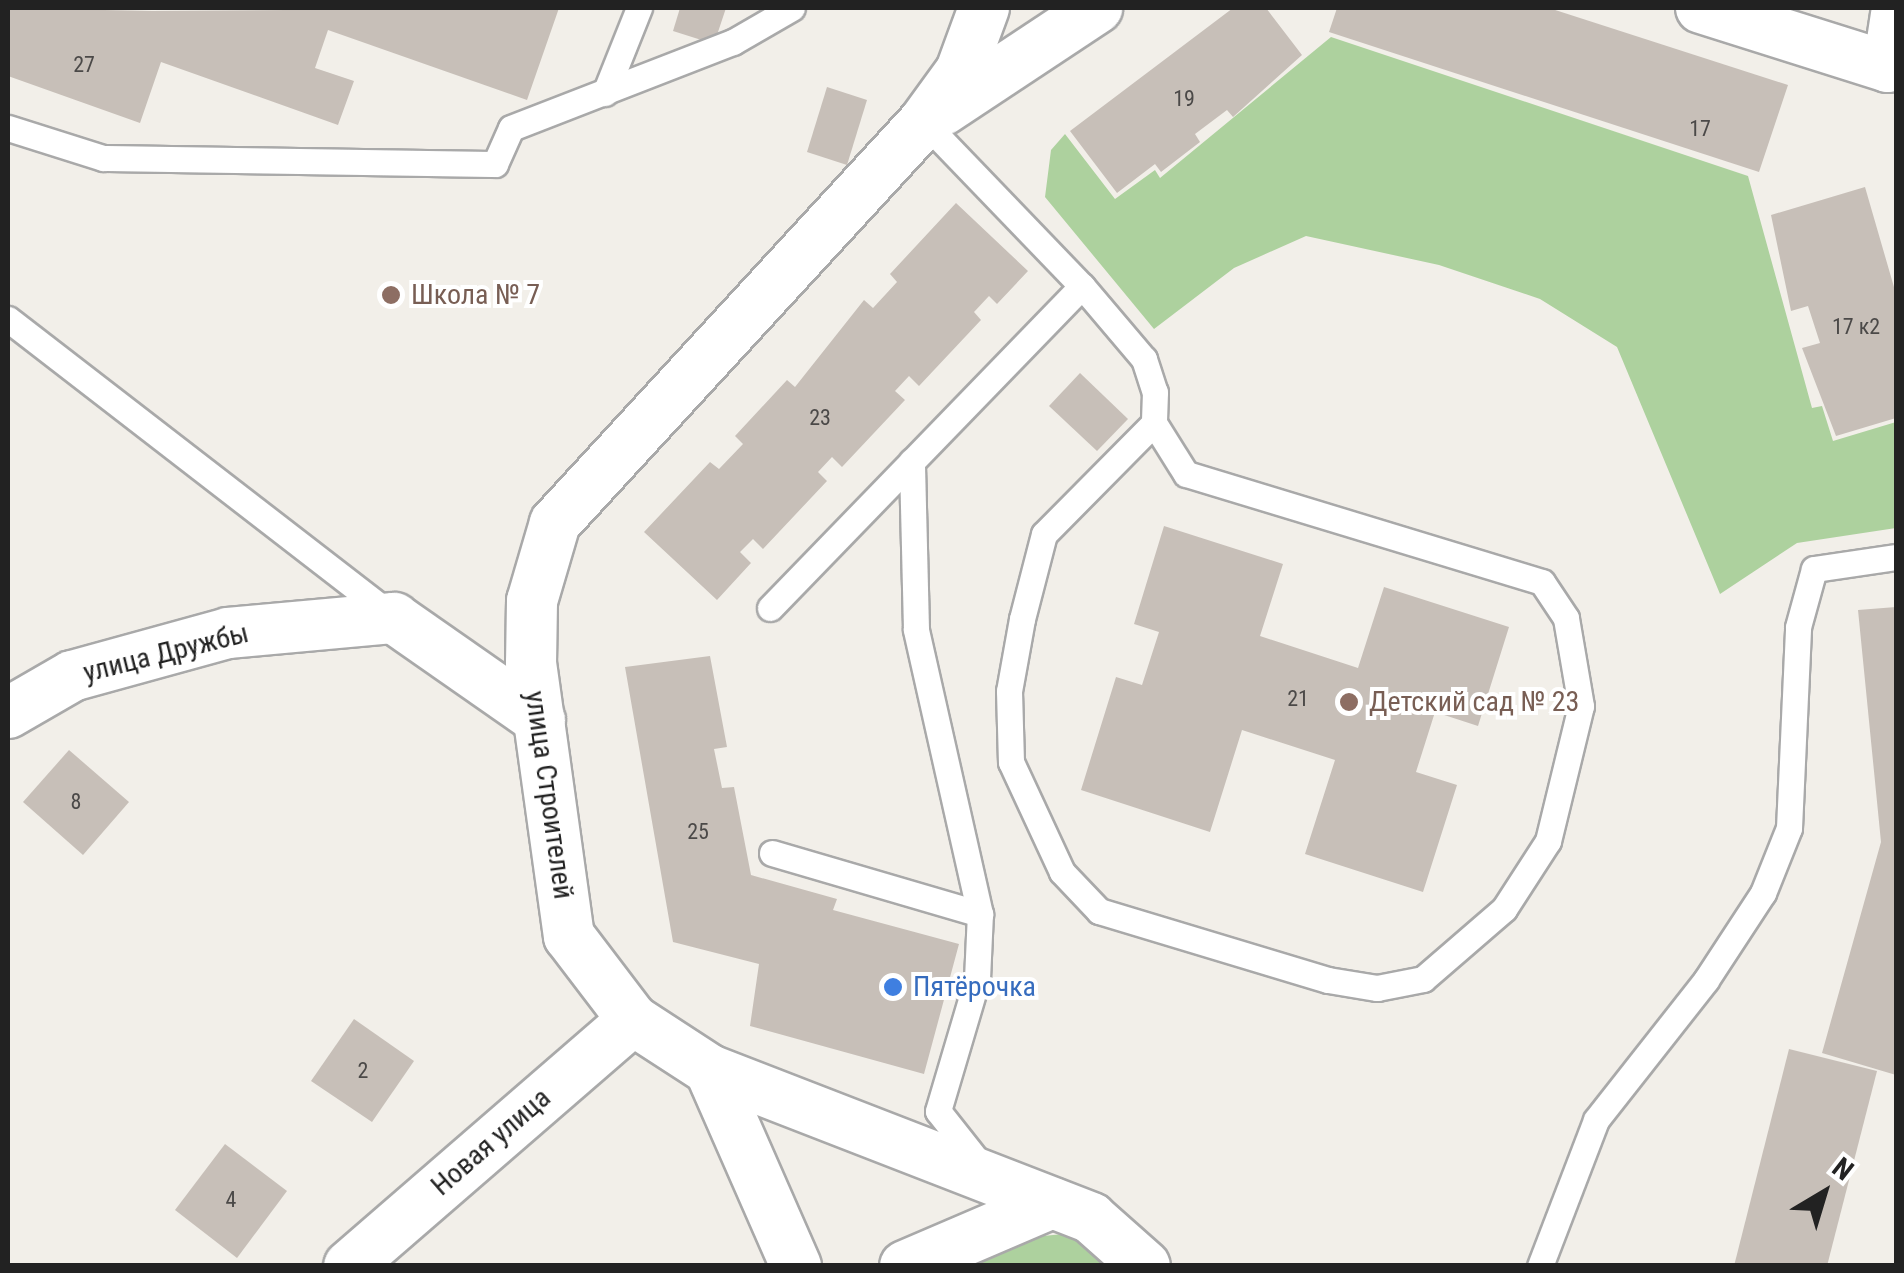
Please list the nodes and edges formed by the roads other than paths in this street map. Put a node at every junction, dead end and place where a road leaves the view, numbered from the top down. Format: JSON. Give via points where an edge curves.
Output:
{"nodes":[{"id":1,"x":639,"y":8,"type":"edge"},
{"id":2,"x":792,"y":8,"type":"edge"},
{"id":3,"x":984,"y":8,"type":"edge"},
{"id":4,"x":1097,"y":8,"type":"edge"},
{"id":5,"x":1701,"y":8,"type":"edge"},
{"id":6,"x":1896,"y":15,"type":"edge"},
{"id":7,"x":1892,"y":80,"type":"edge"},
{"id":8,"x":605,"y":93,"type":"junction"},
{"id":9,"x":924,"y":122,"type":"junction"},
{"id":10,"x":8,"y":128,"type":"edge"},
{"id":11,"x":1082,"y":286,"type":"junction"},
{"id":12,"x":8,"y":319,"type":"edge"},
{"id":13,"x":1154,"y":423,"type":"junction"},
{"id":14,"x":912,"y":461,"type":"junction"},
{"id":15,"x":1896,"y":557,"type":"edge"},
{"id":16,"x":770,"y":608,"type":"dead end"},
{"id":17,"x":394,"y":618,"type":"junction"},
{"id":18,"x":8,"y":713,"type":"edge"},
{"id":19,"x":540,"y":720,"type":"junction"},
{"id":20,"x":772,"y":853,"type":"dead end"},
{"id":21,"x":980,"y":914,"type":"junction"},
{"id":22,"x":633,"y":1020,"type":"junction"},
{"id":23,"x":710,"y":1070,"type":"junction"},
{"id":24,"x":1052,"y":1203,"type":"junction"},
{"id":25,"x":349,"y":1266,"type":"edge"},
{"id":26,"x":796,"y":1266,"type":"edge"},
{"id":27,"x":905,"y":1266,"type":"edge"},
{"id":28,"x":1145,"y":1266,"type":"edge"},
{"id":29,"x":1540,"y":1266,"type":"edge"}],
"edges":[{"from":1,"to":8,"type":"lane"},
{"from":2,"to":8,"type":"lane"},
{"from":3,"to":9,"type":"street","name":"улица Строителей","via":[[961,71]]},
{"from":4,"to":9,"type":"street","name":"улица Строителей"},
{"from":5,"to":7,"type":"street"},
{"from":6,"to":7,"type":"street"},
{"from":8,"to":10,"type":"lane","via":[[511,128],[495,164],[103,158]]},
{"from":9,"to":11,"type":"lane"},
{"from":9,"to":19,"type":"street","name":"улица Строителей","via":[[554,524],[532,601]]},
{"from":11,"to":13,"type":"lane","via":[[1144,359]]},
{"from":11,"to":14,"type":"lane"},
{"from":12,"to":17,"type":"lane"},
{"from":13,"to":13,"type":"lane","via":[[1044,534],[1009,691],[1011,762],[1032,819],[1062,872],[1099,911],[1328,980],[1377,988],[1423,979],[1504,909],[1548,842],[1581,706],[1566,618],[1542,582],[1186,474]]},
{"from":14,"to":16,"type":"lane"},
{"from":14,"to":21,"type":"lane","via":[[916,629]]},
{"from":15,"to":29,"type":"lane","via":[[1814,569],[1798,628],[1789,828],[1763,893],[1706,980],[1596,1120]]},
{"from":17,"to":18,"type":"street","name":"улица Дружбы","via":[[228,633],[72,676]]},
{"from":17,"to":19,"type":"street"},
{"from":19,"to":22,"type":"street","name":"улица Строителей","via":[[570,936]]},
{"from":20,"to":21,"type":"lane"},
{"from":21,"to":24,"type":"lane","via":[[976,979],[938,1112],[972,1159]]},
{"from":22,"to":23,"type":"street","name":"улица Строителей"},
{"from":22,"to":25,"type":"street","name":"Новая улица"},
{"from":23,"to":24,"type":"street","name":"улица Строителей"},
{"from":23,"to":26,"type":"street"},
{"from":24,"to":27,"type":"street"},
{"from":24,"to":28,"type":"street","name":"улица Строителей","via":[[1092,1218]]}]}
